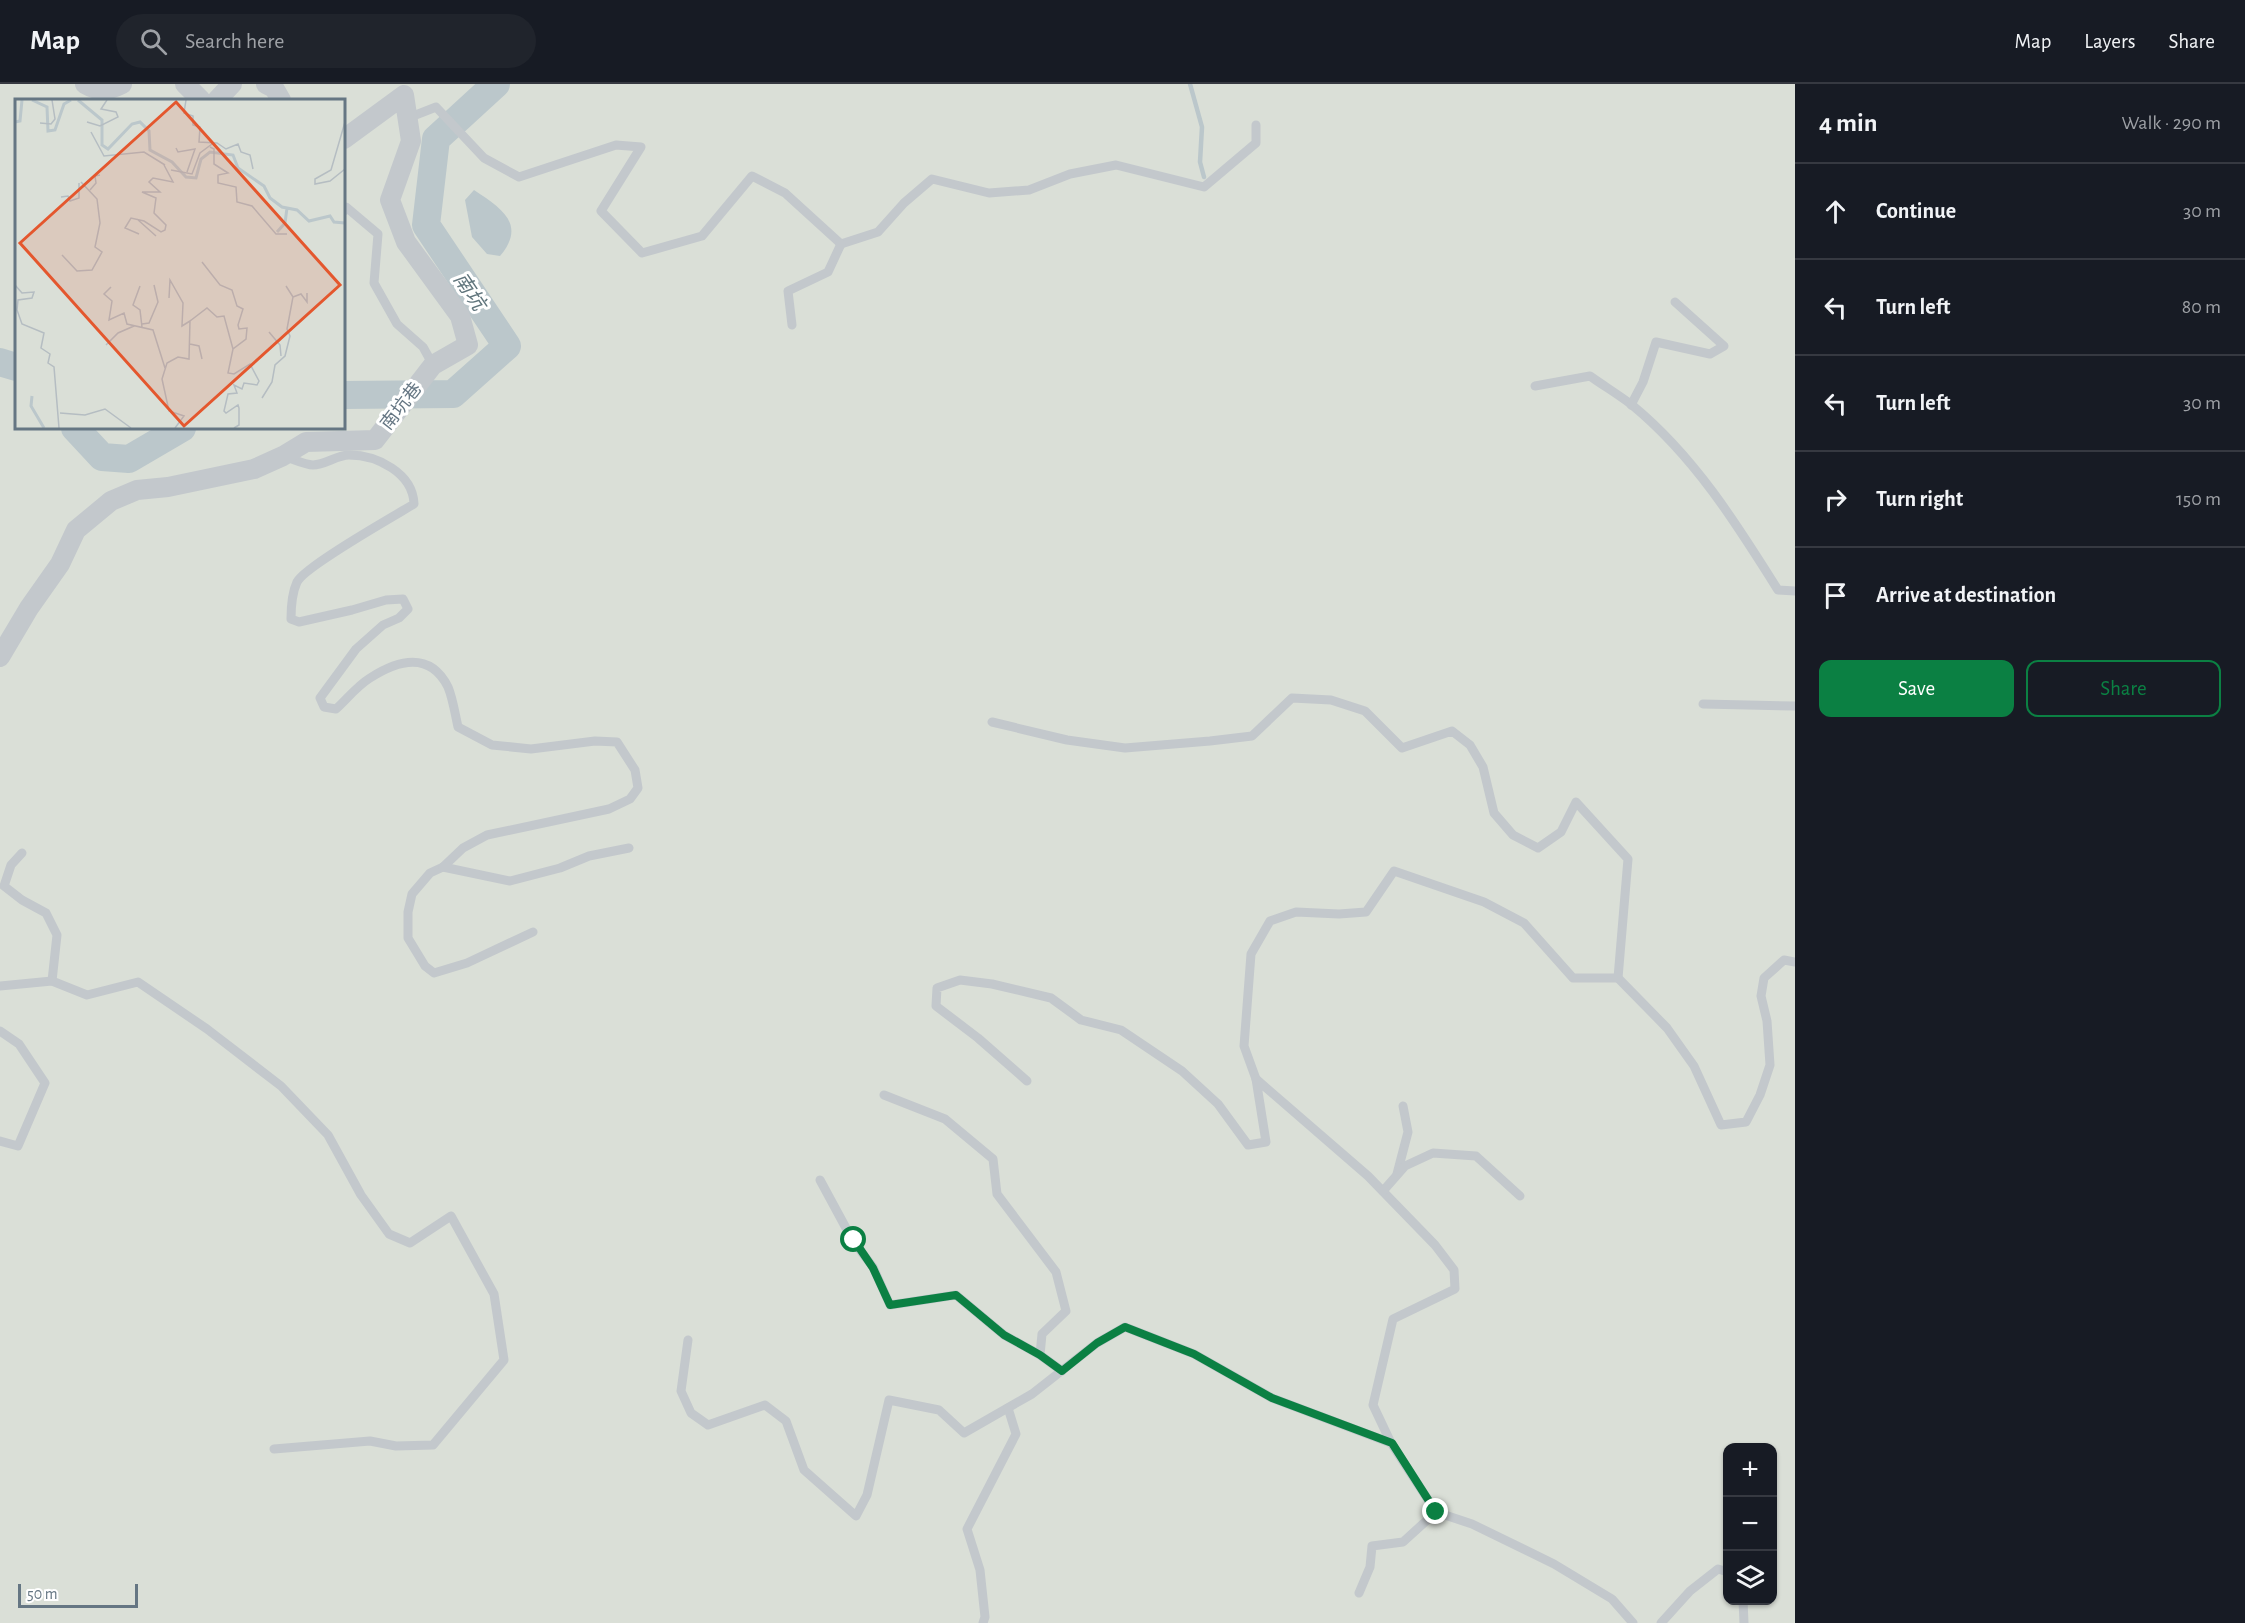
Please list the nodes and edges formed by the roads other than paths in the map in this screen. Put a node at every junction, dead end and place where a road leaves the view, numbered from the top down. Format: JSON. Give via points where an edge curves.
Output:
{"nodes":[{"id":1,"x":85,"y":84,"type":"edge"},
{"id":2,"x":122,"y":84,"type":"edge"},
{"id":3,"x":185,"y":84,"type":"edge"},
{"id":4,"x":232,"y":84,"type":"edge"},
{"id":5,"x":266,"y":84,"type":"edge"},
{"id":6,"x":407,"y":90,"type":"edge"},
{"id":7,"x":200,"y":99,"type":"edge"},
{"id":8,"x":218,"y":99,"type":"edge"},
{"id":9,"x":280,"y":99,"type":"edge"},
{"id":10,"x":408,"y":117,"type":"junction"},
{"id":11,"x":1256,"y":124,"type":"dead end"},
{"id":12,"x":345,"y":138,"type":"edge"},
{"id":13,"x":345,"y":209,"type":"edge"},
{"id":14,"x":841,"y":244,"type":"junction"},
{"id":15,"x":1675,"y":302,"type":"dead end"},
{"id":16,"x":792,"y":325,"type":"dead end"},
{"id":17,"x":432,"y":366,"type":"junction"},
{"id":18,"x":1535,"y":386,"type":"dead end"},
{"id":19,"x":1631,"y":405,"type":"junction"},
{"id":20,"x":284,"y":456,"type":"junction"},
{"id":21,"x":1795,"y":591,"type":"edge"},
{"id":22,"x":0,"y":657,"type":"edge"},
{"id":23,"x":1703,"y":704,"type":"dead end"},
{"id":24,"x":1795,"y":706,"type":"edge"},
{"id":25,"x":992,"y":722,"type":"dead end"},
{"id":26,"x":629,"y":848,"type":"dead end"},
{"id":27,"x":22,"y":853,"type":"dead end"},
{"id":28,"x":443,"y":867,"type":"junction"},
{"id":29,"x":533,"y":932,"type":"dead end"},
{"id":30,"x":1795,"y":962,"type":"edge"},
{"id":31,"x":1618,"y":978,"type":"junction"},
{"id":32,"x":52,"y":981,"type":"junction"},
{"id":33,"x":0,"y":986,"type":"edge"},
{"id":34,"x":0,"y":1031,"type":"edge"},
{"id":35,"x":1256,"y":1079,"type":"junction"},
{"id":36,"x":1027,"y":1081,"type":"dead end"},
{"id":37,"x":884,"y":1095,"type":"dead end"},
{"id":38,"x":1403,"y":1106,"type":"dead end"},
{"id":39,"x":0,"y":1141,"type":"edge"},
{"id":40,"x":1396,"y":1176,"type":"junction"},
{"id":41,"x":820,"y":1180,"type":"dead end"},
{"id":42,"x":1383,"y":1191,"type":"junction"},
{"id":43,"x":1521,"y":1196,"type":"dead end"},
{"id":44,"x":688,"y":1340,"type":"dead end"},
{"id":45,"x":1040,"y":1355,"type":"junction"},
{"id":46,"x":1062,"y":1371,"type":"junction"},
{"id":47,"x":1008,"y":1408,"type":"junction"},
{"id":48,"x":1392,"y":1443,"type":"junction"},
{"id":49,"x":274,"y":1449,"type":"dead end"},
{"id":50,"x":1436,"y":1512,"type":"junction"},
{"id":51,"x":1723,"y":1570,"type":"edge"},
{"id":52,"x":1359,"y":1593,"type":"dead end"},
{"id":53,"x":1743,"y":1605,"type":"edge"},
{"id":54,"x":982,"y":1623,"type":"edge"},
{"id":55,"x":1633,"y":1623,"type":"edge"},
{"id":56,"x":1661,"y":1623,"type":"edge"},
{"id":57,"x":1744,"y":1623,"type":"edge"}],
"edges":[{"from":1,"to":2,"type":"street","via":[[95,90],[111,90]]},
{"from":3,"to":7,"type":"street"},
{"from":4,"to":8,"type":"street"},
{"from":5,"to":9,"type":"street"},
{"from":6,"to":10,"type":"street","name":"南坑巷"},
{"from":6,"to":12,"type":"street"},
{"from":10,"to":14,"type":"lane","via":[[436,107],[484,158],[519,177],[616,145],[641,147],[602,211],[642,254],[702,236],[752,176],[785,193]]},
{"from":10,"to":17,"type":"street","name":"南坑巷","via":[[411,141],[390,200],[406,242],[460,316],[468,345]]},
{"from":11,"to":14,"type":"lane","via":[[1256,143],[1204,187],[1116,165],[1070,174],[1029,190],[989,194],[932,179],[878,232]]},
{"from":13,"to":17,"type":"lane","via":[[378,234],[375,283],[397,324],[423,347]]},
{"from":14,"to":16,"type":"lane","via":[[828,272],[788,291]]},
{"from":15,"to":19,"type":"lane","via":[[1724,346],[1710,354],[1656,342]]},
{"from":17,"to":20,"type":"street","name":"南坑巷","via":[[375,440],[306,442]]},
{"from":18,"to":19,"type":"lane","via":[[1590,376]]},
{"from":19,"to":21,"type":"lane","via":[[1698,472],[1778,590]]},
{"from":20,"to":22,"type":"street","name":"南坑巷","via":[[254,469],[137,490],[111,501],[76,530],[60,564]]},
{"from":20,"to":28,"type":"lane","via":[[312,465],[347,455],[374,459],[399,473],[413,491],[414,504],[318,562],[297,580],[291,619],[299,622],[386,600],[403,599],[408,609],[356,649],[320,698],[324,707],[336,710],[369,679],[401,663],[420,662],[436,669],[448,688],[459,727],[492,745],[531,749],[617,742],[635,770],[638,788],[630,799],[609,809],[487,835],[463,848]]},
{"from":23,"to":24,"type":"lane"},
{"from":25,"to":31,"type":"lane","via":[[1067,740],[1125,748],[1252,736],[1292,698],[1331,700],[1365,711],[1402,748],[1452,730],[1470,745],[1483,767],[1494,813],[1513,835],[1539,848],[1561,832],[1576,802],[1628,859]]},
{"from":26,"to":28,"type":"lane","via":[[510,881]]},
{"from":27,"to":32,"type":"lane","via":[[11,865],[4,886],[46,913],[50,920],[57,935]]},
{"from":28,"to":29,"type":"lane","via":[[430,873],[412,894],[408,912],[408,938],[425,966],[434,973],[467,963]]},
{"from":30,"to":31,"type":"lane","via":[[1784,960],[1764,978],[1761,996],[1770,1065],[1760,1095],[1746,1122],[1721,1125],[1694,1066],[1667,1028]]},
{"from":31,"to":35,"type":"lane","via":[[1573,978],[1524,923],[1484,902],[1394,871],[1366,912],[1296,912],[1270,921],[1251,954],[1244,1046]]},
{"from":32,"to":33,"type":"lane"},
{"from":32,"to":49,"type":"lane","via":[[87,995],[138,982],[207,1029],[281,1086],[328,1135],[361,1195],[389,1234],[411,1243],[451,1216],[494,1294],[504,1360],[433,1445],[396,1446],[370,1441]]},
{"from":34,"to":39,"type":"lane","via":[[19,1044],[45,1083],[18,1146]]},
{"from":35,"to":36,"type":"lane","via":[[1266,1143],[1248,1145],[1218,1104],[1182,1071],[1121,1030],[1081,1020],[1051,998],[992,984],[960,980],[937,988],[936,1006]]},
{"from":35,"to":42,"type":"lane"},
{"from":37,"to":45,"type":"lane","via":[[945,1119],[993,1159],[997,1194],[1056,1272],[1066,1311],[1042,1334]]},
{"from":38,"to":40,"type":"lane","via":[[1408,1132]]},
{"from":40,"to":42,"type":"lane"},
{"from":40,"to":43,"type":"lane","via":[[1405,1166],[1433,1153],[1476,1156]]},
{"from":41,"to":45,"type":"lane","via":[[873,1268],[890,1305],[956,1295],[1004,1335]]},
{"from":42,"to":48,"type":"lane","via":[[1454,1269],[1455,1289],[1393,1318],[1373,1405]]},
{"from":44,"to":47,"type":"lane","via":[[681,1391],[691,1413],[708,1425],[765,1405],[786,1421],[804,1470],[856,1516],[867,1496],[889,1400],[939,1410],[964,1432]]},
{"from":45,"to":46,"type":"lane"},
{"from":46,"to":47,"type":"lane"},
{"from":46,"to":48,"type":"lane","via":[[1125,1327],[1194,1354],[1272,1398]]},
{"from":47,"to":54,"type":"lane","via":[[1016,1434],[967,1529],[980,1570],[985,1617]]},
{"from":48,"to":50,"type":"lane"},
{"from":50,"to":52,"type":"lane","via":[[1403,1542],[1372,1546],[1370,1567]]},
{"from":50,"to":55,"type":"lane","via":[[1472,1524],[1554,1564],[1612,1599]]},
{"from":51,"to":56,"type":"lane","via":[[1719,1569],[1690,1591]]},
{"from":53,"to":57,"type":"lane"}]}
